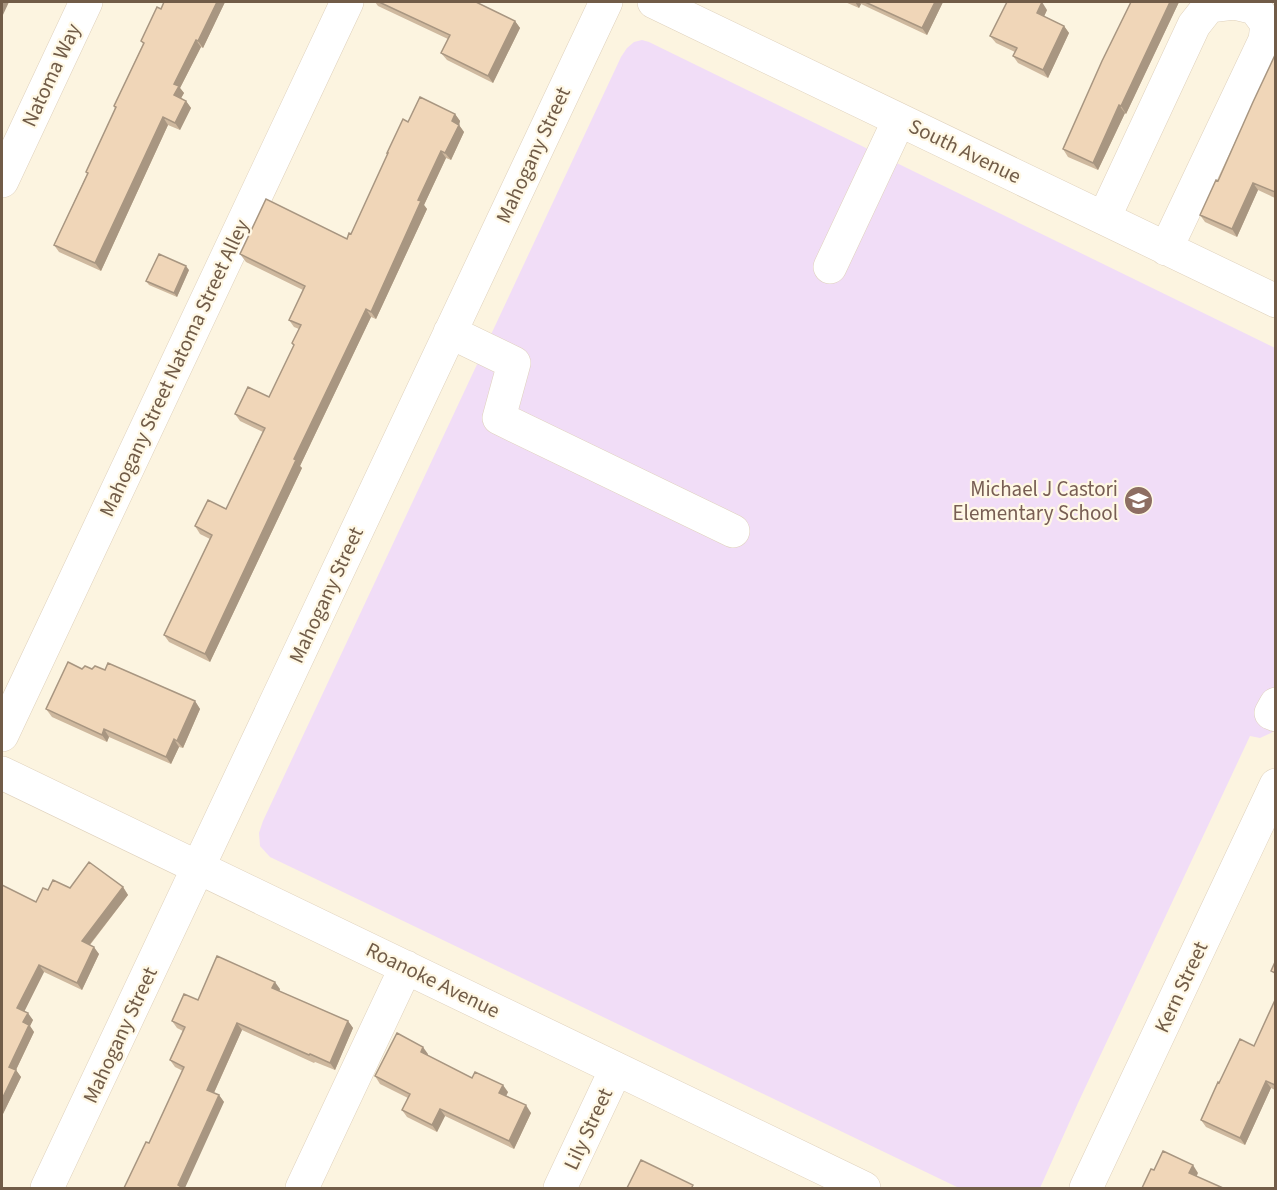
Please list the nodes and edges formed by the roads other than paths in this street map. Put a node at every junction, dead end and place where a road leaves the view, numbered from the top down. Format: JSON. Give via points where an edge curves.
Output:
{"nodes":[{"id":1,"x":86,"y":2,"type":"edge"},
{"id":2,"x":347,"y":2,"type":"edge"},
{"id":3,"x":606,"y":2,"type":"edge"},
{"id":4,"x":654,"y":2,"type":"edge"},
{"id":5,"x":899,"y":120,"type":"junction"},
{"id":6,"x":2,"y":181,"type":"edge"},
{"id":7,"x":1104,"y":218,"type":"junction"},
{"id":8,"x":1166,"y":249,"type":"junction"},
{"id":9,"x":830,"y":267,"type":"dead end"},
{"id":10,"x":1275,"y":301,"type":"edge"},
{"id":11,"x":450,"y":332,"type":"junction"},
{"id":12,"x":733,"y":531,"type":"dead end"},
{"id":13,"x":1275,"y":704,"type":"edge"},
{"id":14,"x":1275,"y":715,"type":"edge"},
{"id":15,"x":2,"y":735,"type":"edge"},
{"id":16,"x":2,"y":773,"type":"edge"},
{"id":17,"x":1275,"y":785,"type":"edge"},
{"id":18,"x":198,"y":868,"type":"junction"},
{"id":19,"x":406,"y":967,"type":"junction"},
{"id":20,"x":616,"y":1069,"type":"junction"},
{"id":21,"x":826,"y":1180,"type":"edge"},
{"id":22,"x":47,"y":1188,"type":"edge"},
{"id":23,"x":302,"y":1188,"type":"edge"},
{"id":24,"x":560,"y":1188,"type":"edge"},
{"id":25,"x":864,"y":1188,"type":"edge"},
{"id":26,"x":1086,"y":1188,"type":"edge"}],
"edges":[{"from":1,"to":6,"type":"street","name":"Natoma Way"},
{"from":2,"to":15,"type":"street","name":"Mahogany Street Natoma Street Alley"},
{"from":3,"to":11,"type":"street","name":"Mahogany Street"},
{"from":4,"to":5,"type":"street","name":"South Avenue"},
{"from":5,"to":7,"type":"street","name":"South Avenue"},
{"from":5,"to":9,"type":"street"},
{"from":7,"to":8,"type":"street","name":"South Avenue"},
{"from":7,"to":8,"type":"street","via":[[1194,25],[1209,6],[1234,3],[1255,8],[1267,24],[1264,40]]},
{"from":8,"to":10,"type":"street","name":"South Avenue"},
{"from":11,"to":12,"type":"street","via":[[513,363],[500,418]]},
{"from":11,"to":18,"type":"street","name":"Mahogany Street"},
{"from":13,"to":14,"type":"street","via":[[1271,712]]},
{"from":16,"to":18,"type":"street","name":"Roanoke Avenue"},
{"from":17,"to":26,"type":"street","name":"Kern Street"},
{"from":18,"to":19,"type":"street","name":"Roanoke Avenue"},
{"from":18,"to":22,"type":"street","name":"Mahogany Street"},
{"from":19,"to":20,"type":"street","name":"Roanoke Avenue"},
{"from":19,"to":23,"type":"street"},
{"from":20,"to":21,"type":"street","name":"Roanoke Avenue"},
{"from":20,"to":24,"type":"street","name":"Lily Street"},
{"from":21,"to":25,"type":"street","name":"Roanoke Avenue"}]}
